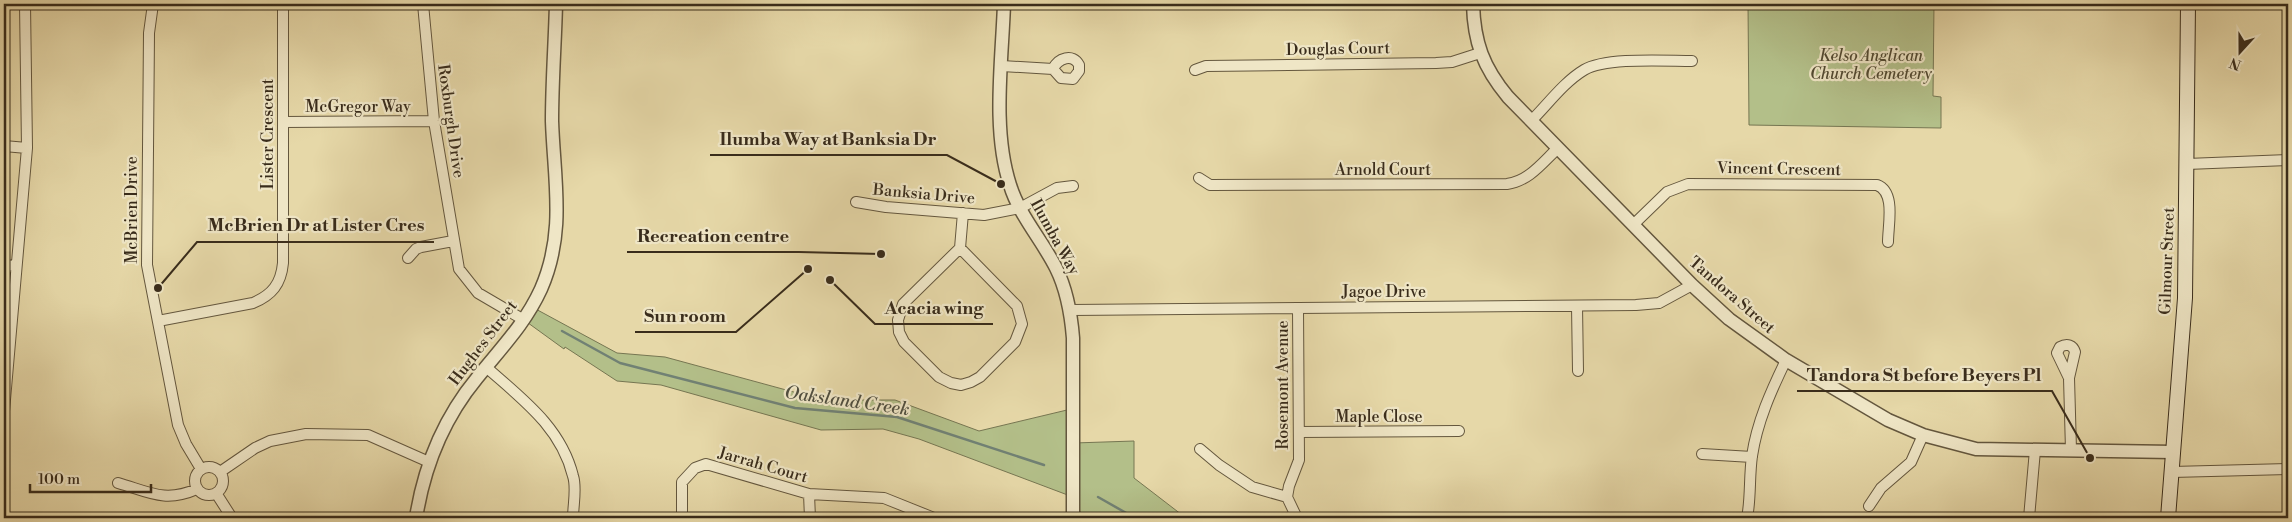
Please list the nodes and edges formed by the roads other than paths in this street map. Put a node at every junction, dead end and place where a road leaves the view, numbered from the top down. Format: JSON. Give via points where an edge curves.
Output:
{"nodes":[{"id":1,"x":25,"y":4,"type":"edge"},
{"id":2,"x":153,"y":4,"type":"edge"},
{"id":3,"x":283,"y":4,"type":"edge"},
{"id":4,"x":423,"y":4,"type":"edge"},
{"id":5,"x":556,"y":4,"type":"edge"},
{"id":6,"x":1004,"y":4,"type":"edge"},
{"id":7,"x":1473,"y":4,"type":"edge"},
{"id":8,"x":2188,"y":4,"type":"edge"},
{"id":9,"x":1480,"y":53,"type":"junction"},
{"id":10,"x":1692,"y":61,"type":"dead end"},
{"id":11,"x":1002,"y":66,"type":"junction"},
{"id":12,"x":1053,"y":69,"type":"dead end"},
{"id":13,"x":1195,"y":70,"type":"dead end"},
{"id":14,"x":434,"y":121,"type":"junction"},
{"id":15,"x":1531,"y":121,"type":"junction"},
{"id":16,"x":283,"y":122,"type":"junction"},
{"id":17,"x":4,"y":146,"type":"edge"},
{"id":18,"x":26,"y":148,"type":"junction"},
{"id":19,"x":1558,"y":148,"type":"junction"},
{"id":20,"x":2288,"y":160,"type":"edge"},
{"id":21,"x":2187,"y":164,"type":"junction"},
{"id":22,"x":1199,"y":178,"type":"dead end"},
{"id":23,"x":1073,"y":186,"type":"dead end"},
{"id":24,"x":856,"y":202,"type":"dead end"},
{"id":25,"x":1020,"y":208,"type":"junction"},
{"id":26,"x":963,"y":213,"type":"junction"},
{"id":27,"x":1633,"y":225,"type":"junction"},
{"id":28,"x":453,"y":241,"type":"junction"},
{"id":29,"x":1888,"y":242,"type":"dead end"},
{"id":30,"x":960,"y":248,"type":"junction"},
{"id":31,"x":408,"y":258,"type":"dead end"},
{"id":32,"x":4,"y":265,"type":"edge"},
{"id":33,"x":16,"y":266,"type":"junction"},
{"id":34,"x":1692,"y":285,"type":"junction"},
{"id":35,"x":1577,"y":306,"type":"junction"},
{"id":36,"x":1298,"y":308,"type":"junction"},
{"id":37,"x":1071,"y":310,"type":"junction"},
{"id":38,"x":524,"y":320,"type":"junction"},
{"id":39,"x":158,"y":321,"type":"junction"},
{"id":40,"x":1786,"y":360,"type":"junction"},
{"id":41,"x":486,"y":367,"type":"junction"},
{"id":42,"x":1578,"y":371,"type":"dead end"},
{"id":43,"x":2069,"y":378,"type":"dead end"},
{"id":44,"x":4,"y":411,"type":"edge"},
{"id":45,"x":1459,"y":431,"type":"dead end"},
{"id":46,"x":1299,"y":432,"type":"junction"},
{"id":47,"x":1923,"y":435,"type":"junction"},
{"id":48,"x":1200,"y":449,"type":"dead end"},
{"id":49,"x":2035,"y":450,"type":"junction"},
{"id":50,"x":2071,"y":450,"type":"junction"},
{"id":51,"x":2174,"y":452,"type":"junction"},
{"id":52,"x":1702,"y":454,"type":"dead end"},
{"id":53,"x":1752,"y":457,"type":"junction"},
{"id":54,"x":429,"y":462,"type":"junction"},
{"id":55,"x":201,"y":468,"type":"junction"},
{"id":56,"x":2288,"y":468,"type":"edge"},
{"id":57,"x":220,"y":472,"type":"junction"},
{"id":58,"x":2172,"y":472,"type":"junction"},
{"id":59,"x":118,"y":483,"type":"dead end"},
{"id":60,"x":197,"y":489,"type":"junction"},
{"id":61,"x":216,"y":493,"type":"junction"},
{"id":62,"x":809,"y":494,"type":"junction"},
{"id":63,"x":1287,"y":497,"type":"junction"},
{"id":64,"x":1869,"y":506,"type":"dead end"},
{"id":65,"x":232,"y":518,"type":"edge"},
{"id":66,"x":416,"y":518,"type":"edge"},
{"id":67,"x":573,"y":518,"type":"edge"},
{"id":68,"x":682,"y":518,"type":"edge"},
{"id":69,"x":810,"y":518,"type":"edge"},
{"id":70,"x":934,"y":518,"type":"edge"},
{"id":71,"x":1074,"y":518,"type":"edge"},
{"id":72,"x":1298,"y":518,"type":"edge"},
{"id":73,"x":1747,"y":518,"type":"edge"},
{"id":74,"x":2030,"y":518,"type":"edge"},
{"id":75,"x":2168,"y":518,"type":"edge"}],
"edges":[{"from":1,"to":18,"type":"street"},
{"from":2,"to":39,"type":"street","name":"McBrien Drive","via":[[148,33],[145,250]]},
{"from":3,"to":16,"type":"street","name":"Lister Crescent"},
{"from":4,"to":14,"type":"street","name":"Roxburgh Drive"},
{"from":5,"to":38,"type":"street","name":"Hughes Street","via":[[552,121],[558,206],[556,232],[548,270]]},
{"from":6,"to":11,"type":"street","name":"Ilumba Way"},
{"from":7,"to":9,"type":"street","name":"Tandora Street","via":[[1474,29]]},
{"from":8,"to":21,"type":"main road","name":"Gilmour Street"},
{"from":9,"to":13,"type":"street","name":"Douglas Court","via":[[1459,61],[1436,63],[1206,66]]},
{"from":9,"to":15,"type":"street","name":"Tandora Street","via":[[1500,87]]},
{"from":10,"to":15,"type":"street","via":[[1607,62],[1592,66],[1577,75]]},
{"from":11,"to":12,"type":"street"},
{"from":11,"to":25,"type":"street","name":"Ilumba Way","via":[[1002,157]]},
{"from":14,"to":16,"type":"street","name":"McGregor Way"},
{"from":14,"to":28,"type":"street","name":"Roxburgh Drive"},
{"from":15,"to":19,"type":"street","name":"Tandora Street"},
{"from":16,"to":39,"type":"street","name":"Lister Crescent","via":[[283,263],[279,283],[266,298],[252,303]]},
{"from":17,"to":18,"type":"street"},
{"from":18,"to":33,"type":"street"},
{"from":19,"to":22,"type":"street","name":"Arnold Court","via":[[1528,177],[1507,184],[1210,185]]},
{"from":19,"to":27,"type":"street","name":"Tandora Street"},
{"from":20,"to":21,"type":"street"},
{"from":21,"to":51,"type":"main road","name":"Gilmour Street","via":[[2185,298]]},
{"from":23,"to":25,"type":"street","name":"Banksia Drive","via":[[1057,188]]},
{"from":24,"to":26,"type":"street","name":"Banksia Drive"},
{"from":25,"to":26,"type":"street","name":"Banksia Drive","via":[[984,215]]},
{"from":25,"to":37,"type":"street","name":"Ilumba Way","via":[[1057,270]]},
{"from":26,"to":30,"type":"street"},
{"from":27,"to":29,"type":"street","name":"Vincent Crescent","via":[[1667,192],[1688,184],[1877,185],[1888,194]]},
{"from":27,"to":34,"type":"street","name":"Tandora Street"},
{"from":28,"to":31,"type":"street","via":[[421,247]]},
{"from":28,"to":38,"type":"street","name":"Roxburgh Drive","via":[[459,269],[473,288],[487,300]]},
{"from":30,"to":30,"type":"street","via":[[1017,306],[1022,324],[1015,342],[980,377],[961,385],[939,377],[904,342],[898,320],[904,304]]},
{"from":32,"to":33,"type":"street"},
{"from":33,"to":44,"type":"street"},
{"from":34,"to":35,"type":"street","name":"Jagoe Drive","via":[[1653,304]]},
{"from":34,"to":40,"type":"street","name":"Tandora Street","via":[[1729,319]]},
{"from":35,"to":36,"type":"street","name":"Jagoe Drive"},
{"from":35,"to":42,"type":"street"},
{"from":36,"to":37,"type":"street","name":"Jagoe Drive"},
{"from":36,"to":46,"type":"street","name":"Rosemont Avenue"},
{"from":37,"to":71,"type":"street","name":"Ilumba Way","via":[[1074,338]]},
{"from":38,"to":41,"type":"street","name":"Hughes Street"},
{"from":39,"to":55,"type":"street","name":"McBrien Drive","via":[[180,433]]},
{"from":40,"to":47,"type":"street","name":"Tandora Street","via":[[1888,420]]},
{"from":40,"to":53,"type":"street","via":[[1772,388]]},
{"from":41,"to":54,"type":"street","name":"Hughes Street","via":[[448,420]]},
{"from":41,"to":67,"type":"street","via":[[541,416],[562,446],[574,478]]},
{"from":43,"to":50,"type":"street"},
{"from":45,"to":46,"type":"street","name":"Maple Close"},
{"from":46,"to":63,"type":"street","name":"Rosemont Avenue","via":[[1299,460]]},
{"from":47,"to":49,"type":"street","name":"Tandora Street","via":[[1976,449]]},
{"from":47,"to":64,"type":"street","via":[[1911,462],[1881,488]]},
{"from":48,"to":63,"type":"street","via":[[1252,487]]},
{"from":49,"to":50,"type":"street","name":"Tandora Street"},
{"from":49,"to":74,"type":"street"},
{"from":50,"to":51,"type":"street","name":"Tandora Street"},
{"from":51,"to":58,"type":"main road","name":"Gilmour Street"},
{"from":52,"to":53,"type":"street"},
{"from":53,"to":73,"type":"street"},
{"from":54,"to":57,"type":"street","via":[[368,435],[306,434],[270,441]]},
{"from":54,"to":66,"type":"street","name":"Hughes Street"},
{"from":55,"to":57,"type":"street","via":[[211,466]]},
{"from":55,"to":60,"type":"street","via":[[195,476]]},
{"from":56,"to":58,"type":"street"},
{"from":57,"to":61,"type":"street","via":[[223,483]]},
{"from":58,"to":75,"type":"main road","name":"Gilmour Street"},
{"from":59,"to":60,"type":"street","via":[[166,497]]},
{"from":60,"to":61,"type":"street","via":[[204,494]]},
{"from":61,"to":65,"type":"street"},
{"from":62,"to":68,"type":"street","name":"Jarrah Court","via":[[706,464],[696,468],[682,482]]},
{"from":62,"to":69,"type":"street"},
{"from":62,"to":70,"type":"street","name":"Jarrah Court","via":[[884,498]]},
{"from":63,"to":72,"type":"street"}]}
